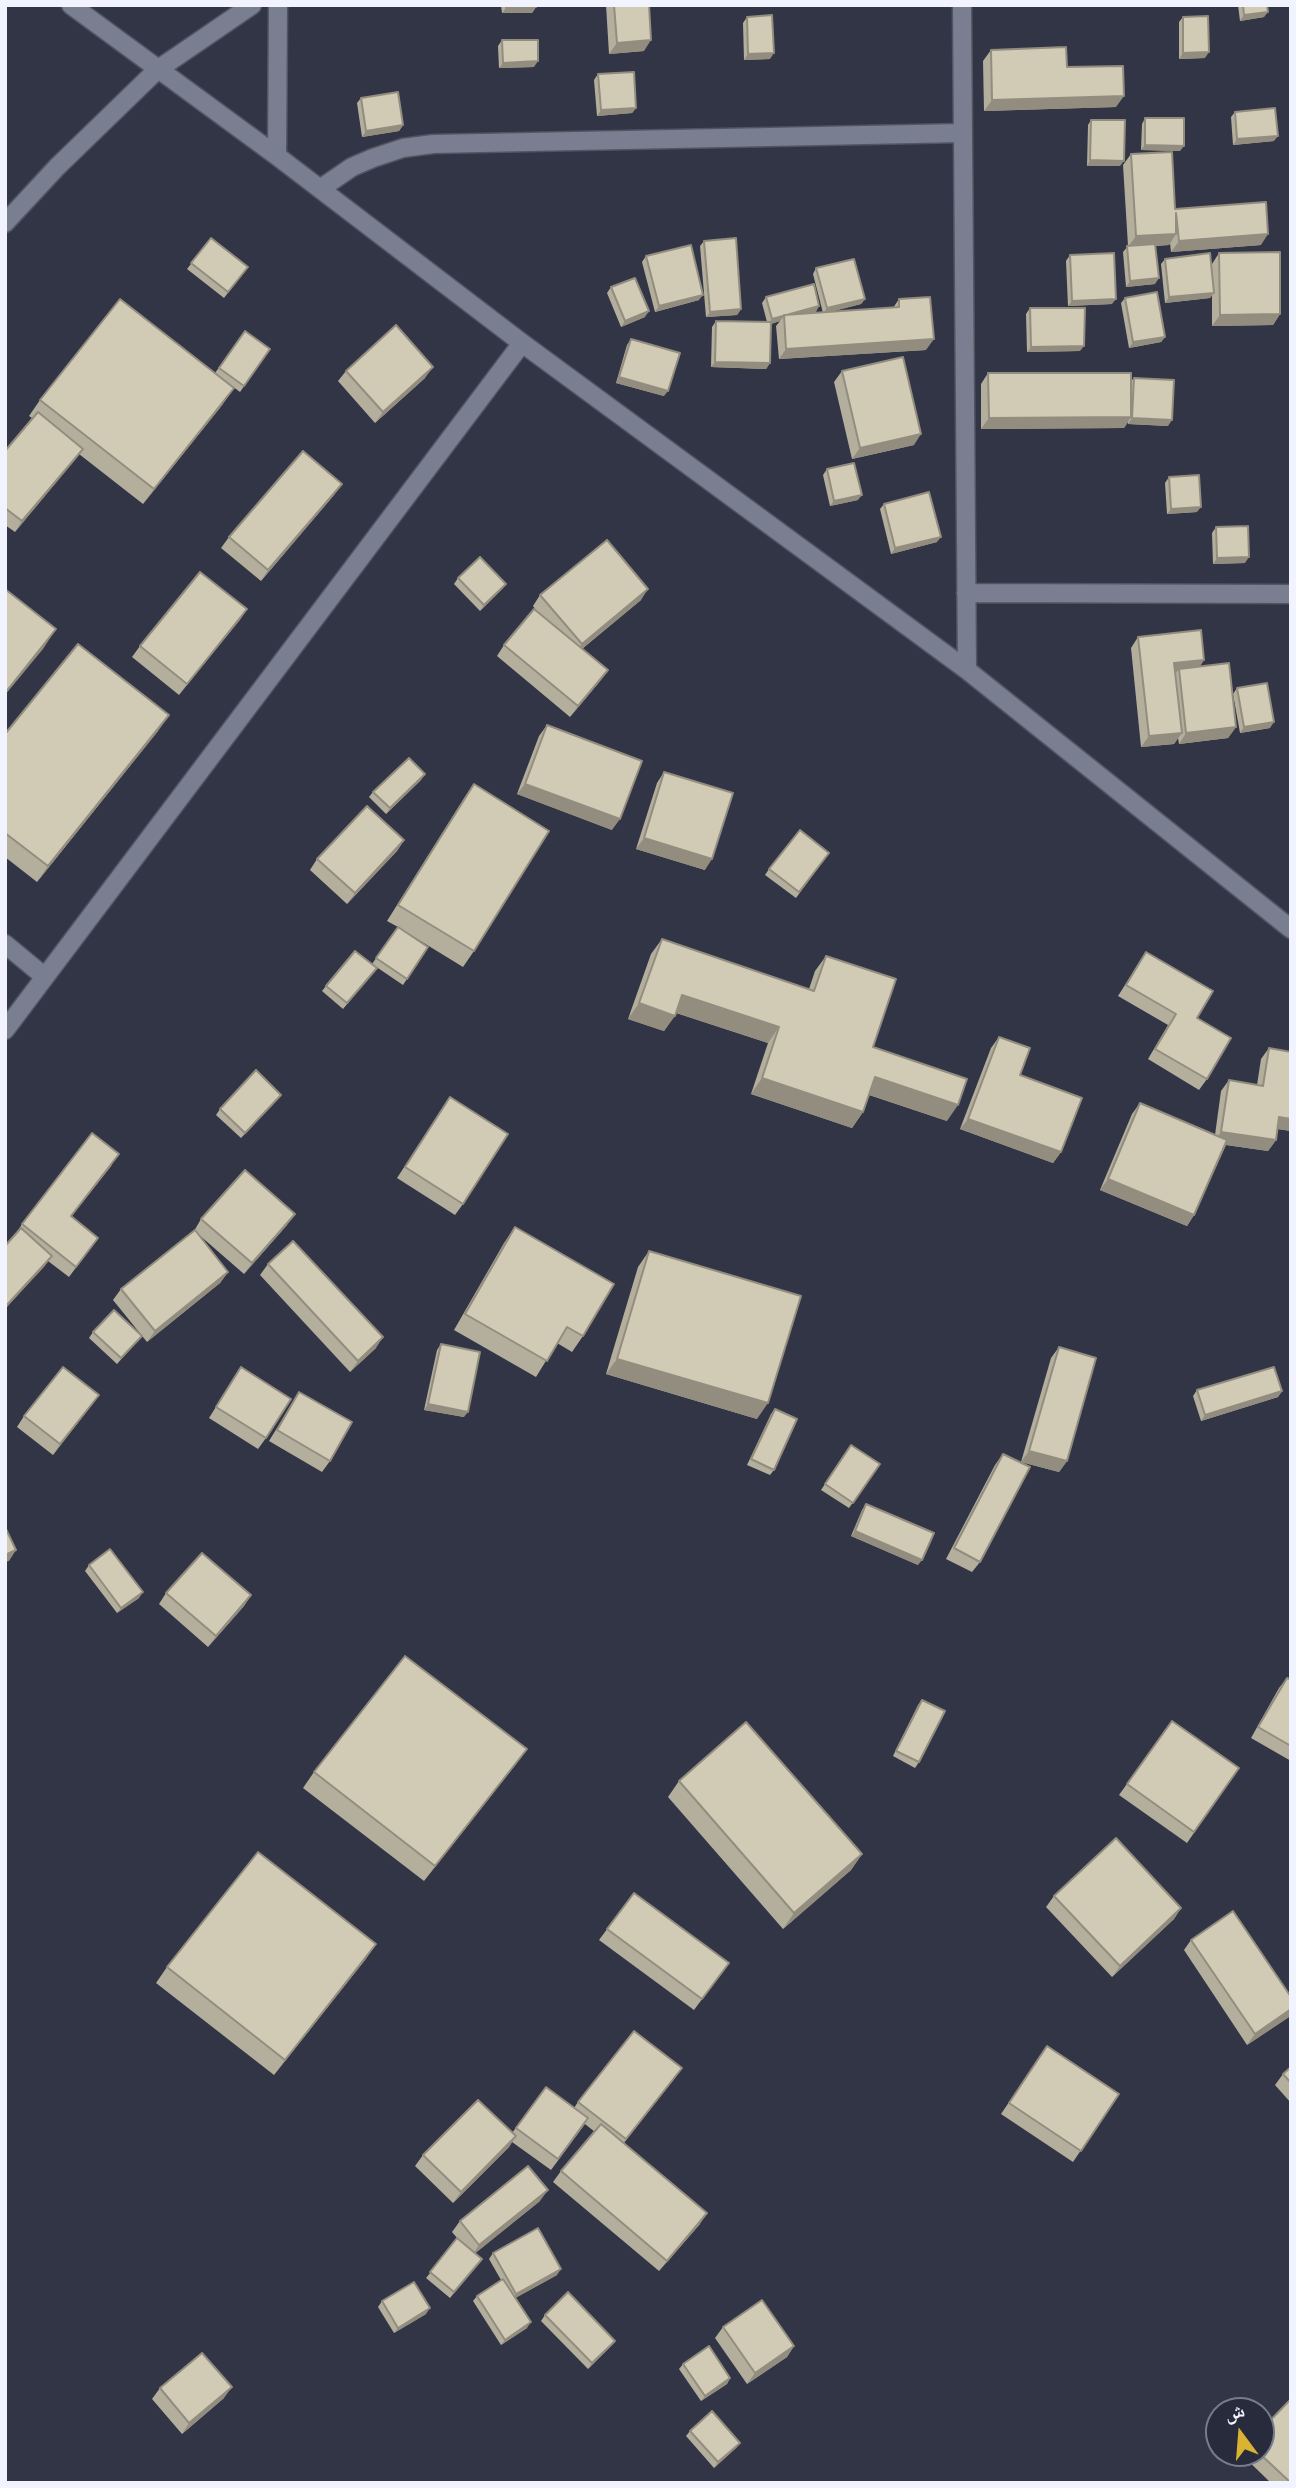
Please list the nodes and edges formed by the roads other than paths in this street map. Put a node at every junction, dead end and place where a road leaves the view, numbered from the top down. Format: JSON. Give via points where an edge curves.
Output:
{"nodes":[{"id":1,"x":71,"y":5,"type":"edge"},
{"id":2,"x":253,"y":5,"type":"edge"},
{"id":3,"x":278,"y":5,"type":"edge"},
{"id":4,"x":962,"y":5,"type":"edge"},
{"id":5,"x":157,"y":70,"type":"junction"},
{"id":6,"x":962,"y":133,"type":"junction"},
{"id":7,"x":277,"y":156,"type":"junction"},
{"id":8,"x":320,"y":189,"type":"junction"},
{"id":9,"x":5,"y":223,"type":"edge"},
{"id":10,"x":522,"y":342,"type":"junction"},
{"id":11,"x":966,"y":593,"type":"junction"},
{"id":12,"x":1291,"y":594,"type":"edge"},
{"id":13,"x":967,"y":670,"type":"junction"},
{"id":14,"x":1291,"y":929,"type":"edge"},
{"id":15,"x":5,"y":944,"type":"edge"},
{"id":16,"x":45,"y":977,"type":"junction"},
{"id":17,"x":5,"y":1030,"type":"edge"}],
"edges":[{"from":1,"to":5,"type":"street"},
{"from":2,"to":5,"type":"street"},
{"from":3,"to":7,"type":"street"},
{"from":4,"to":6,"type":"street"},
{"from":5,"to":7,"type":"street"},
{"from":5,"to":9,"type":"street"},
{"from":6,"to":8,"type":"street","via":[[433,144],[373,158]]},
{"from":6,"to":11,"type":"street"},
{"from":7,"to":8,"type":"street"},
{"from":8,"to":10,"type":"street"},
{"from":10,"to":13,"type":"street"},
{"from":10,"to":16,"type":"street"},
{"from":11,"to":12,"type":"street"},
{"from":11,"to":13,"type":"street"},
{"from":13,"to":14,"type":"street"},
{"from":15,"to":16,"type":"street"},
{"from":16,"to":17,"type":"street"}]}
